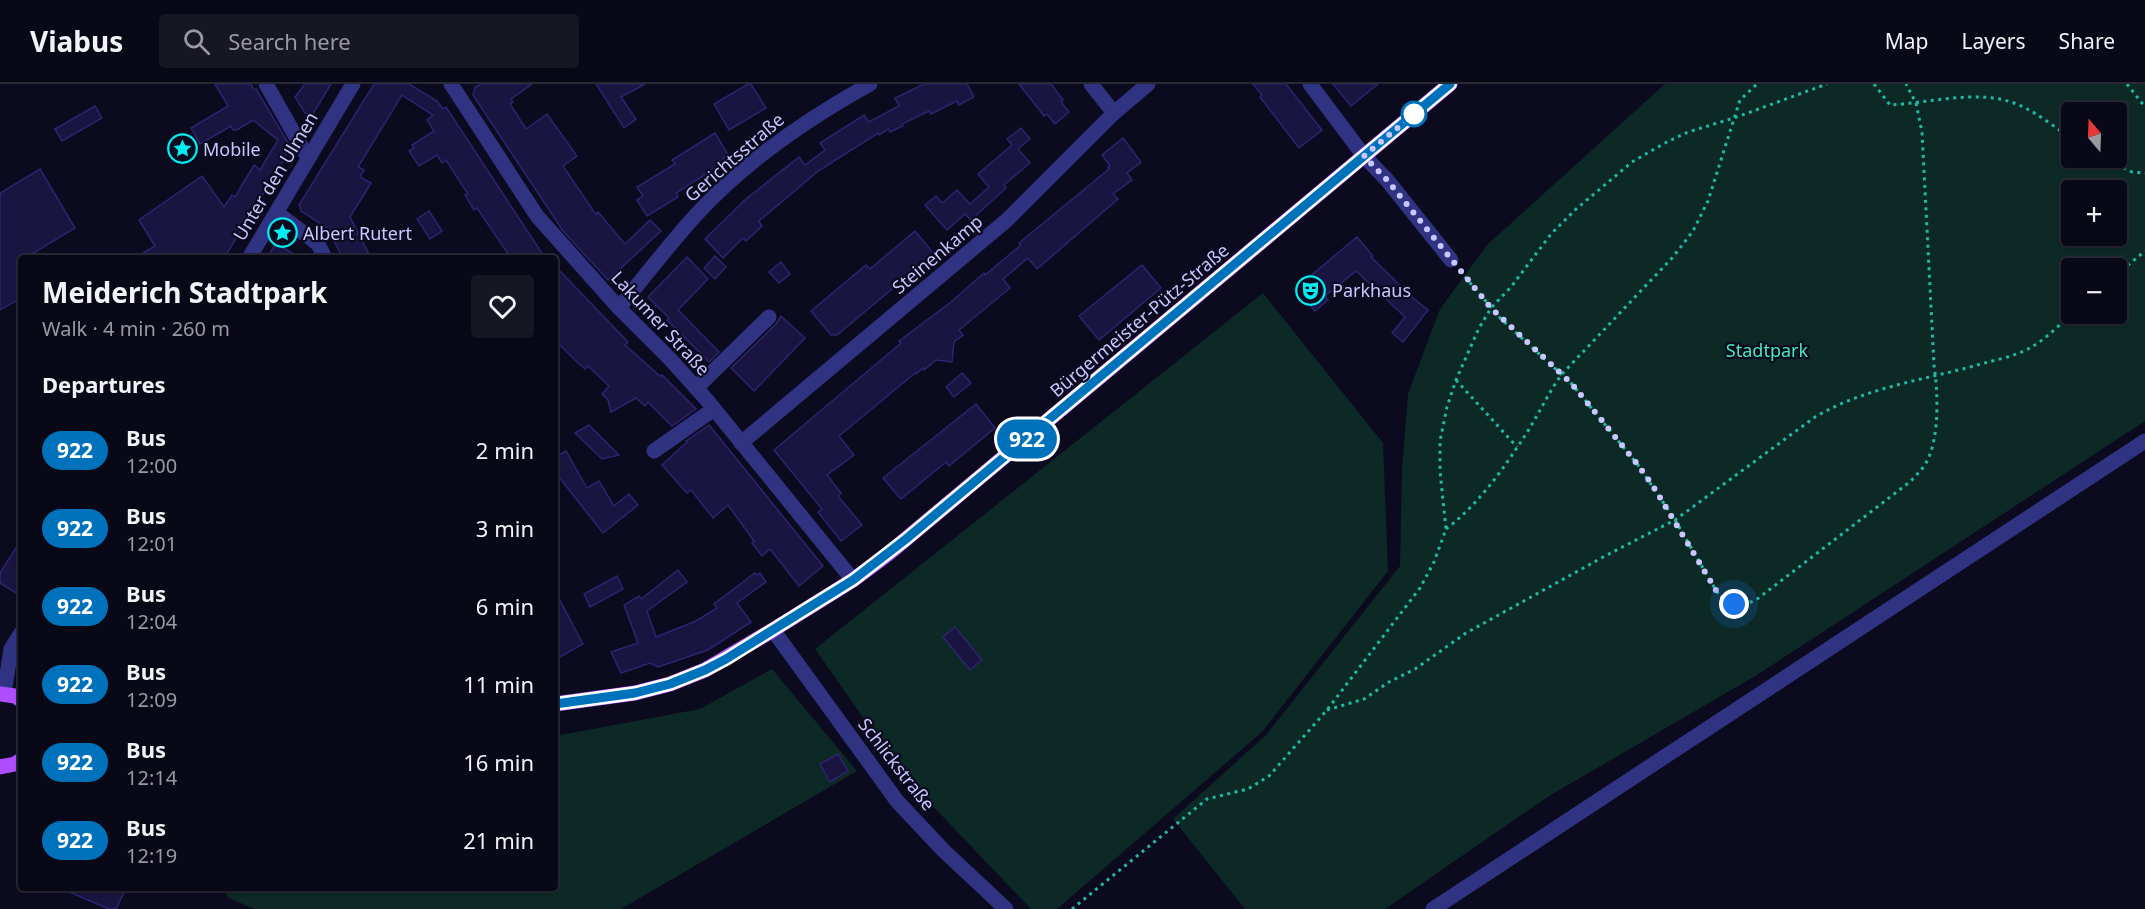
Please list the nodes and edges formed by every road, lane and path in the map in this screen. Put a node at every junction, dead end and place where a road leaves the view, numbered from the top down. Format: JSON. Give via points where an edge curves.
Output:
{"nodes":[{"id":1,"x":266,"y":84,"type":"edge"},
{"id":2,"x":353,"y":84,"type":"edge"},
{"id":3,"x":451,"y":84,"type":"edge"},
{"id":4,"x":870,"y":84,"type":"edge"},
{"id":5,"x":1091,"y":84,"type":"edge"},
{"id":6,"x":1148,"y":84,"type":"edge"},
{"id":7,"x":1310,"y":84,"type":"edge"},
{"id":8,"x":1450,"y":84,"type":"edge"},
{"id":9,"x":1756,"y":84,"type":"edge"},
{"id":10,"x":1827,"y":84,"type":"edge"},
{"id":11,"x":1874,"y":84,"type":"edge"},
{"id":12,"x":1906,"y":84,"type":"edge"},
{"id":13,"x":2127,"y":84,"type":"edge"},
{"id":14,"x":1916,"y":104,"type":"junction"},
{"id":15,"x":2145,"y":107,"type":"edge"},
{"id":16,"x":1114,"y":113,"type":"junction"},
{"id":17,"x":1734,"y":118,"type":"junction"},
{"id":18,"x":2061,"y":132,"type":"edge"},
{"id":19,"x":1364,"y":156,"type":"junction"},
{"id":20,"x":308,"y":158,"type":"junction"},
{"id":21,"x":2124,"y":168,"type":"edge"},
{"id":22,"x":2145,"y":173,"type":"edge"},
{"id":23,"x":277,"y":213,"type":"junction"},
{"id":24,"x":2145,"y":251,"type":"edge"},
{"id":25,"x":251,"y":255,"type":"edge"},
{"id":26,"x":324,"y":255,"type":"edge"},
{"id":27,"x":1451,"y":260,"type":"joint"},
{"id":28,"x":2127,"y":266,"type":"edge"},
{"id":29,"x":619,"y":308,"type":"junction"},
{"id":30,"x":1491,"y":308,"type":"junction"},
{"id":31,"x":769,"y":317,"type":"dead end"},
{"id":32,"x":2061,"y":323,"type":"edge"},
{"id":33,"x":1562,"y":374,"type":"junction"},
{"id":34,"x":1935,"y":376,"type":"junction"},
{"id":35,"x":1456,"y":380,"type":"junction"},
{"id":36,"x":696,"y":388,"type":"junction"},
{"id":37,"x":714,"y":409,"type":"junction"},
{"id":38,"x":2145,"y":441,"type":"edge"},
{"id":39,"x":741,"y":443,"type":"junction"},
{"id":40,"x":1517,"y":447,"type":"junction"},
{"id":41,"x":654,"y":451,"type":"dead end"},
{"id":42,"x":1675,"y":520,"type":"junction"},
{"id":43,"x":1446,"y":529,"type":"junction"},
{"id":44,"x":853,"y":580,"type":"junction"},
{"id":45,"x":773,"y":630,"type":"junction"},
{"id":46,"x":18,"y":638,"type":"edge"},
{"id":47,"x":2,"y":693,"type":"edge"},
{"id":48,"x":18,"y":699,"type":"edge"},
{"id":49,"x":558,"y":704,"type":"edge"},
{"id":50,"x":1327,"y":710,"type":"junction"},
{"id":51,"x":18,"y":762,"type":"edge"},
{"id":52,"x":0,"y":767,"type":"edge"},
{"id":53,"x":1006,"y":909,"type":"edge"},
{"id":54,"x":1072,"y":909,"type":"edge"},
{"id":55,"x":1433,"y":909,"type":"edge"}],
"edges":[{"from":1,"to":20,"type":"street"},
{"from":2,"to":20,"type":"street","name":"Unter den Ulmen"},
{"from":3,"to":29,"type":"street","name":"Lakumer Straße","via":[[537,216]]},
{"from":4,"to":29,"type":"street","name":"Gerichtsstraße","via":[[795,129],[726,185]]},
{"from":5,"to":16,"type":"street"},
{"from":6,"to":16,"type":"street","name":"Steinenkamp"},
{"from":7,"to":19,"type":"street"},
{"from":8,"to":19,"type":"main road","name":"Bürgermeister-Pütz-Straße"},
{"from":9,"to":17,"type":"path","via":[[1740,99]]},
{"from":10,"to":17,"type":"path"},
{"from":11,"to":14,"type":"path","via":[[1890,105]]},
{"from":12,"to":14,"type":"path"},
{"from":13,"to":15,"type":"path"},
{"from":14,"to":18,"type":"path","via":[[1965,98],[2001,99],[2024,107]]},
{"from":14,"to":34,"type":"path","via":[[1922,132]]},
{"from":16,"to":39,"type":"street","name":"Steinenkamp","via":[[1007,220]]},
{"from":17,"to":30,"type":"path","via":[[1688,132],[1632,162],[1551,234]]},
{"from":17,"to":33,"type":"path","via":[[1708,201],[1693,231]]},
{"from":19,"to":27,"type":"street"},
{"from":19,"to":44,"type":"main road","name":"Bürgermeister-Pütz-Straße"},
{"from":20,"to":23,"type":"street","name":"Unter den Ulmen"},
{"from":21,"to":22,"type":"path"},
{"from":23,"to":25,"type":"street","name":"Unter den Ulmen"},
{"from":23,"to":26,"type":"street","via":[[318,244]]},
{"from":24,"to":28,"type":"path"},
{"from":27,"to":30,"type":"path"},
{"from":29,"to":36,"type":"street","name":"Lakumer Straße"},
{"from":30,"to":33,"type":"path"},
{"from":30,"to":35,"type":"path"},
{"from":31,"to":36,"type":"street"},
{"from":32,"to":34,"type":"path","via":[[2021,352]]},
{"from":33,"to":40,"type":"path"},
{"from":33,"to":42,"type":"path","via":[[1638,465]]},
{"from":34,"to":42,"type":"path","via":[[1832,407]]},
{"from":34,"to":42,"type":"path","via":[[1935,434],[1920,472],[1756,600],[1734,604],[1725,600]]},
{"from":35,"to":40,"type":"path"},
{"from":35,"to":43,"type":"path","via":[[1440,441]]},
{"from":36,"to":37,"type":"street","name":"Lakumer Straße"},
{"from":37,"to":39,"type":"street","name":"Lakumer Straße"},
{"from":37,"to":41,"type":"street"},
{"from":38,"to":55,"type":"street"},
{"from":39,"to":44,"type":"street","name":"Lakumer Straße"},
{"from":40,"to":43,"type":"path","via":[[1470,508]]},
{"from":42,"to":50,"type":"path","via":[[1495,616],[1364,699]]},
{"from":43,"to":50,"type":"path","via":[[1420,588]]},
{"from":44,"to":45,"type":"main road","name":"Bürgermeister-Pütz-Straße"},
{"from":45,"to":49,"type":"main road","name":"Bürgermeister-Pütz-Straße","via":[[726,659],[670,684]]},
{"from":45,"to":53,"type":"street","name":"Schlickstraße","via":[[897,801]]},
{"from":46,"to":47,"type":"street","via":[[11,649]]},
{"from":47,"to":48,"type":"main road"},
{"from":50,"to":54,"type":"path","via":[[1260,783],[1208,799]]},
{"from":51,"to":52,"type":"main road"}]}
